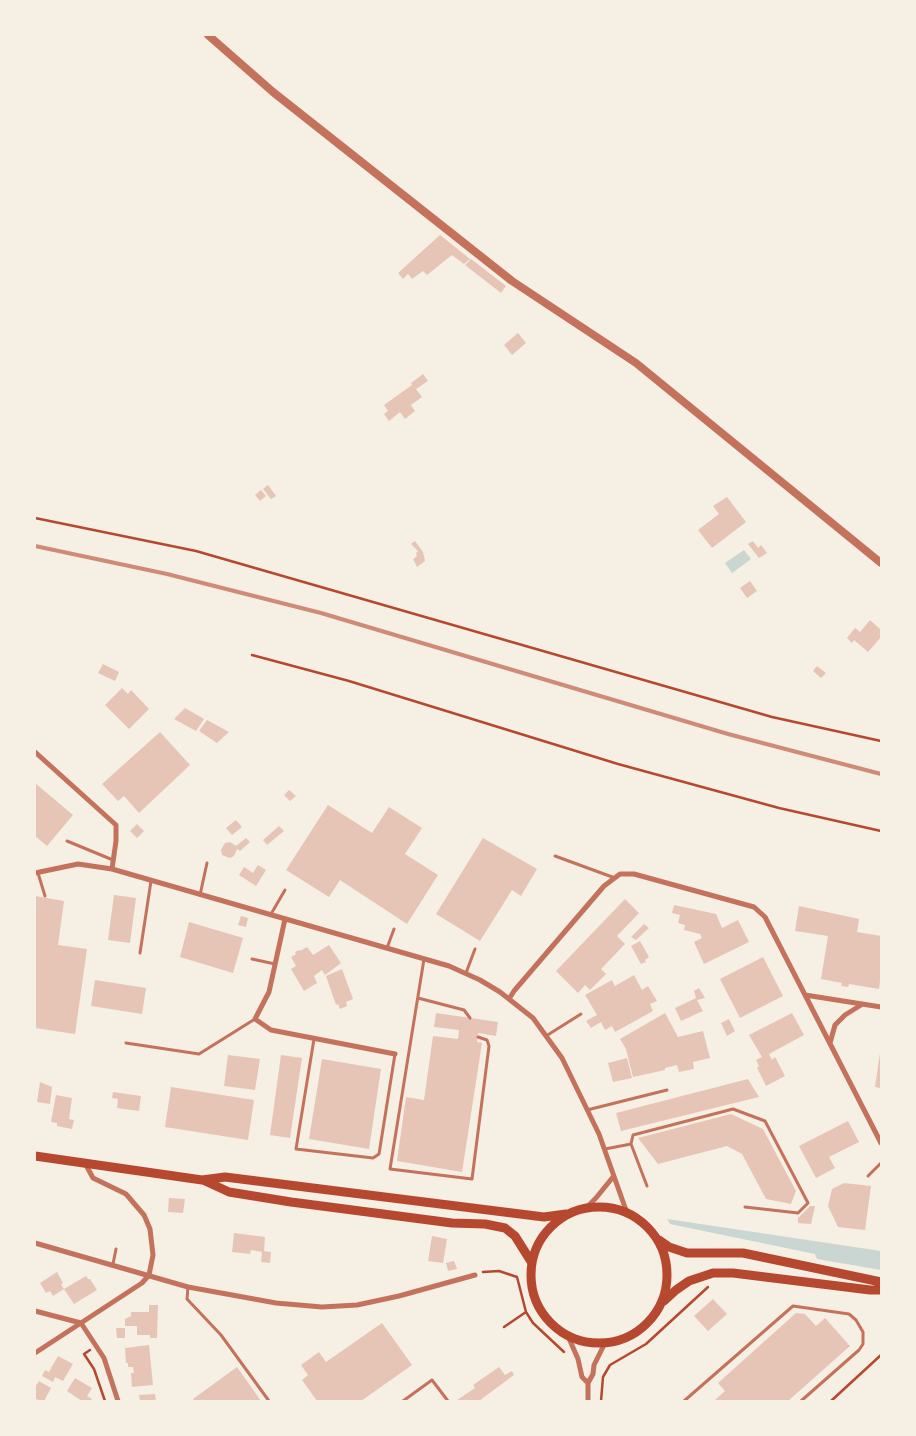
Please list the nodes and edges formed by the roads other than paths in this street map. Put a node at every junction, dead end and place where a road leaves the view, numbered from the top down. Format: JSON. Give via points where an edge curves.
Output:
{"nodes":[{"id":1,"x":208,"y":35,"type":"edge"},
{"id":2,"x":881,"y":563,"type":"edge"},
{"id":3,"x":35,"y":752,"type":"edge"},
{"id":4,"x":68,"y":841,"type":"dead end"},
{"id":5,"x":555,"y":856,"type":"dead end"},
{"id":6,"x":113,"y":860,"type":"junction"},
{"id":7,"x":208,"y":863,"type":"dead end"},
{"id":8,"x":112,"y":870,"type":"junction"},
{"id":9,"x":36,"y":873,"type":"edge"},
{"id":10,"x":616,"y":878,"type":"junction"},
{"id":11,"x":151,"y":881,"type":"junction"},
{"id":12,"x":285,"y":890,"type":"dead end"},
{"id":13,"x":200,"y":895,"type":"junction"},
{"id":14,"x":45,"y":896,"type":"dead end"},
{"id":15,"x":270,"y":915,"type":"junction"},
{"id":16,"x":285,"y":919,"type":"junction"},
{"id":17,"x":394,"y":929,"type":"dead end"},
{"id":18,"x":387,"y":948,"type":"junction"},
{"id":19,"x":475,"y":949,"type":"dead end"},
{"id":20,"x":140,"y":953,"type":"dead end"},
{"id":21,"x":252,"y":959,"type":"dead end"},
{"id":22,"x":424,"y":959,"type":"junction"},
{"id":23,"x":275,"y":964,"type":"junction"},
{"id":24,"x":465,"y":974,"type":"junction"},
{"id":25,"x":805,"y":995,"type":"junction"},
{"id":26,"x":418,"y":998,"type":"junction"},
{"id":27,"x":509,"y":999,"type":"junction"},
{"id":28,"x":861,"y":1004,"type":"junction"},
{"id":29,"x":881,"y":1007,"type":"edge"},
{"id":30,"x":581,"y":1014,"type":"dead end"},
{"id":31,"x":470,"y":1018,"type":"dead end"},
{"id":32,"x":255,"y":1019,"type":"junction"},
{"id":33,"x":546,"y":1036,"type":"junction"},
{"id":34,"x":478,"y":1037,"type":"dead end"},
{"id":35,"x":314,"y":1039,"type":"junction"},
{"id":36,"x":126,"y":1043,"type":"dead end"},
{"id":37,"x":830,"y":1043,"type":"junction"},
{"id":38,"x":395,"y":1054,"type":"joint"},
{"id":39,"x":667,"y":1090,"type":"dead end"},
{"id":40,"x":587,"y":1110,"type":"junction"},
{"id":41,"x":881,"y":1143,"type":"edge"},
{"id":42,"x":631,"y":1144,"type":"junction"},
{"id":43,"x":604,"y":1150,"type":"junction"},
{"id":44,"x":35,"y":1156,"type":"edge"},
{"id":45,"x":881,"y":1163,"type":"edge"},
{"id":46,"x":86,"y":1164,"type":"junction"},
{"id":47,"x":613,"y":1176,"type":"junction"},
{"id":48,"x":868,"y":1176,"type":"dead end"},
{"id":49,"x":202,"y":1180,"type":"junction"},
{"id":50,"x":647,"y":1186,"type":"dead end"},
{"id":51,"x":745,"y":1207,"type":"dead end"},
{"id":52,"x":586,"y":1208,"type":"junction"},
{"id":53,"x":627,"y":1212,"type":"junction"},
{"id":54,"x":566,"y":1214,"type":"junction"},
{"id":55,"x":658,"y":1240,"type":"junction"},
{"id":56,"x":35,"y":1243,"type":"edge"},
{"id":57,"x":116,"y":1249,"type":"dead end"},
{"id":58,"x":532,"y":1263,"type":"junction"},
{"id":59,"x":113,"y":1264,"type":"junction"},
{"id":60,"x":149,"y":1274,"type":"junction"},
{"id":61,"x":475,"y":1275,"type":"road end"},
{"id":62,"x":881,"y":1282,"type":"edge"},
{"id":63,"x":188,"y":1287,"type":"junction"},
{"id":64,"x":881,"y":1290,"type":"edge"},
{"id":65,"x":662,"y":1303,"type":"junction"},
{"id":66,"x":35,"y":1311,"type":"edge"},
{"id":67,"x":81,"y":1323,"type":"junction"},
{"id":68,"x":568,"y":1336,"type":"junction"},
{"id":69,"x":605,"y":1343,"type":"junction"},
{"id":70,"x":35,"y":1352,"type":"edge"},
{"id":71,"x":588,"y":1383,"type":"junction"},
{"id":72,"x":118,"y":1401,"type":"edge"},
{"id":73,"x":269,"y":1401,"type":"edge"},
{"id":74,"x":402,"y":1401,"type":"edge"},
{"id":75,"x":448,"y":1401,"type":"edge"},
{"id":76,"x":588,"y":1401,"type":"edge"},
{"id":77,"x":684,"y":1401,"type":"edge"},
{"id":78,"x":801,"y":1401,"type":"edge"}],
"edges":[{"from":1,"to":2,"type":"street","via":[[273,92],[512,280],[636,363]]},
{"from":3,"to":6,"type":"street","via":[[116,826]]},
{"from":4,"to":6,"type":"lane"},
{"from":5,"to":10,"type":"lane"},
{"from":6,"to":8,"type":"street"},
{"from":7,"to":13,"type":"lane"},
{"from":8,"to":9,"type":"street","via":[[78,864]]},
{"from":8,"to":11,"type":"street"},
{"from":9,"to":14,"type":"lane"},
{"from":10,"to":25,"type":"street","via":[[620,874],[634,874],[754,908],[765,917]]},
{"from":10,"to":27,"type":"street","via":[[604,886]]},
{"from":11,"to":13,"type":"street"},
{"from":11,"to":20,"type":"lane"},
{"from":12,"to":15,"type":"lane"},
{"from":13,"to":15,"type":"street"},
{"from":15,"to":16,"type":"street"},
{"from":16,"to":18,"type":"street"},
{"from":16,"to":23,"type":"street"},
{"from":17,"to":18,"type":"lane"},
{"from":18,"to":22,"type":"street"},
{"from":19,"to":24,"type":"lane"},
{"from":21,"to":23,"type":"lane"},
{"from":22,"to":24,"type":"street"},
{"from":22,"to":26,"type":"lane"},
{"from":23,"to":32,"type":"street","via":[[269,992]]},
{"from":24,"to":27,"type":"street"},
{"from":25,"to":28,"type":"street"},
{"from":25,"to":37,"type":"street"},
{"from":26,"to":31,"type":"lane","via":[[464,1010]]},
{"from":26,"to":34,"type":"lane","via":[[390,1168],[472,1179],[489,1046],[488,1040]]},
{"from":27,"to":33,"type":"street","via":[[533,1018]]},
{"from":28,"to":29,"type":"street"},
{"from":28,"to":37,"type":"street","via":[[836,1025]]},
{"from":30,"to":33,"type":"lane"},
{"from":32,"to":35,"type":"street","via":[[272,1030]]},
{"from":32,"to":36,"type":"lane","via":[[199,1054]]},
{"from":33,"to":40,"type":"street","via":[[562,1058]]},
{"from":35,"to":38,"type":"street"},
{"from":35,"to":38,"type":"lane","via":[[296,1149],[373,1158],[379,1154]]},
{"from":37,"to":41,"type":"street"},
{"from":39,"to":40,"type":"lane"},
{"from":40,"to":43,"type":"street"},
{"from":42,"to":43,"type":"lane"},
{"from":42,"to":50,"type":"lane"},
{"from":42,"to":51,"type":"lane","via":[[632,1135],[734,1109],[765,1121],[808,1203],[798,1213]]},
{"from":43,"to":47,"type":"street"},
{"from":44,"to":46,"type":"main road"},
{"from":45,"to":48,"type":"lane"},
{"from":46,"to":49,"type":"main road"},
{"from":46,"to":60,"type":"street","via":[[93,1178],[126,1194],[144,1215],[150,1229],[153,1255]]},
{"from":47,"to":52,"type":"street"},
{"from":47,"to":53,"type":"street"},
{"from":49,"to":54,"type":"main road","via":[[225,1177],[544,1217]]},
{"from":49,"to":58,"type":"main road","via":[[229,1192],[291,1202],[506,1228]]},
{"from":52,"to":53,"type":"main road","via":[[607,1207]]},
{"from":52,"to":54,"type":"main road"},
{"from":53,"to":55,"type":"main road","via":[[645,1224]]},
{"from":54,"to":58,"type":"main road","via":[[540,1240]]},
{"from":55,"to":62,"type":"main road","via":[[687,1253],[743,1253]]},
{"from":55,"to":65,"type":"main road","via":[[668,1271]]},
{"from":56,"to":59,"type":"street"},
{"from":57,"to":59,"type":"lane"},
{"from":58,"to":68,"type":"main road","via":[[533,1292],[538,1305],[556,1328]]},
{"from":59,"to":60,"type":"street"},
{"from":60,"to":63,"type":"street"},
{"from":60,"to":67,"type":"street","via":[[142,1283]]},
{"from":61,"to":63,"type":"street","via":[[399,1296],[358,1304],[322,1306],[276,1303]]},
{"from":63,"to":73,"type":"lane","via":[[187,1299],[221,1335]]},
{"from":64,"to":65,"type":"main road","via":[[713,1273],[689,1281]]},
{"from":65,"to":69,"type":"main road","via":[[639,1331]]},
{"from":66,"to":67,"type":"street"},
{"from":67,"to":70,"type":"street"},
{"from":67,"to":72,"type":"street","via":[[104,1358]]},
{"from":68,"to":69,"type":"main road","via":[[580,1341]]},
{"from":68,"to":71,"type":"street","via":[[582,1376]]},
{"from":69,"to":71,"type":"street"},
{"from":71,"to":76,"type":"street"},
{"from":74,"to":75,"type":"lane","via":[[432,1380]]},
{"from":77,"to":78,"type":"lane","via":[[793,1306],[849,1314],[863,1332],[863,1344]]}]}
